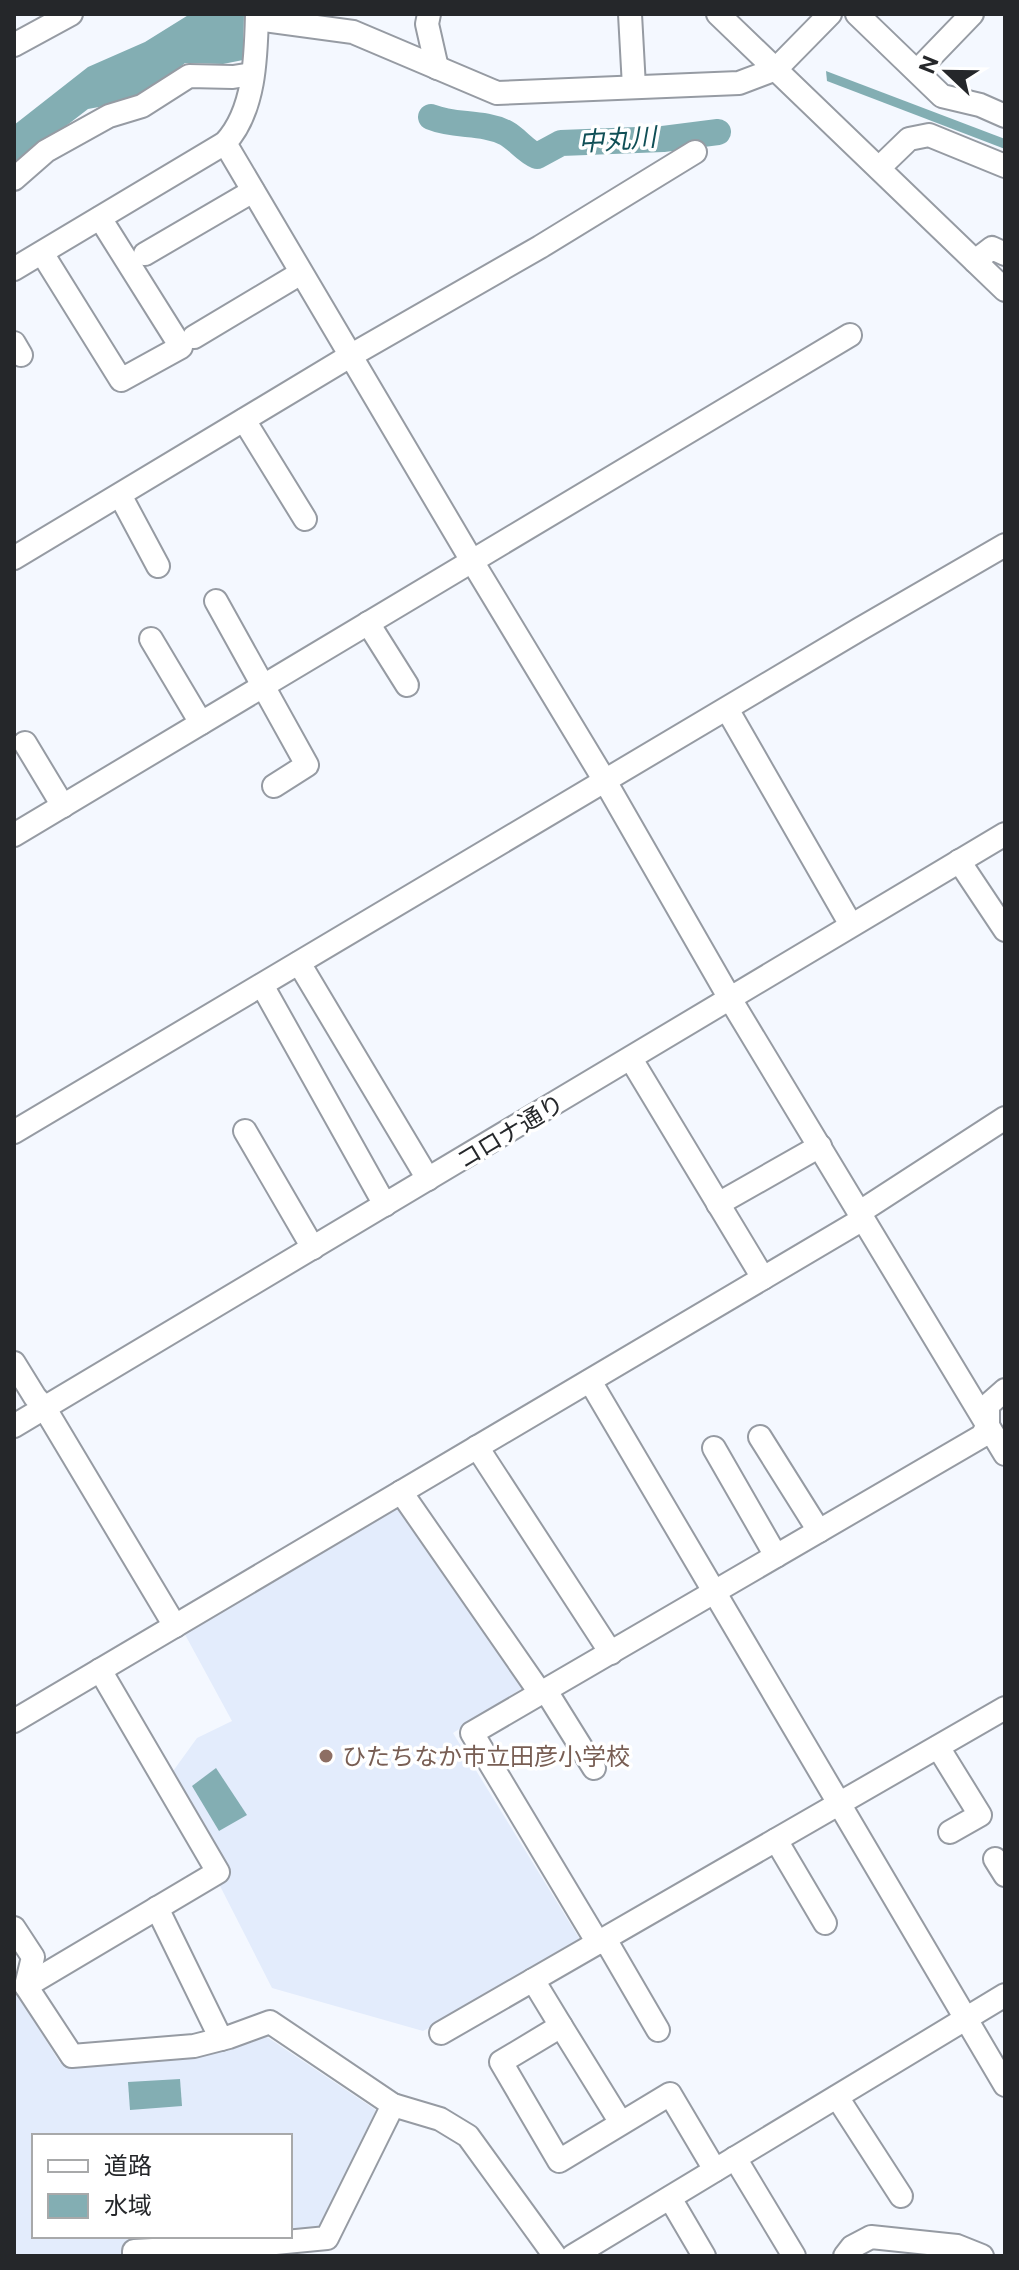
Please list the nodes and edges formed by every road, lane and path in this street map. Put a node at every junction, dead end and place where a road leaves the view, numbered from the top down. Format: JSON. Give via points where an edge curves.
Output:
{"nodes":[{"id":1,"x":71,"y":14,"type":"edge"},
{"id":2,"x":429,"y":14,"type":"edge"},
{"id":3,"x":630,"y":14,"type":"edge"},
{"id":4,"x":718,"y":14,"type":"edge"},
{"id":5,"x":830,"y":14,"type":"edge"},
{"id":6,"x":857,"y":14,"type":"edge"},
{"id":7,"x":972,"y":14,"type":"edge"},
{"id":8,"x":257,"y":17,"type":"edge"},
{"id":9,"x":14,"y":45,"type":"edge"},
{"id":10,"x":437,"y":68,"type":"junction"},
{"id":11,"x":776,"y":69,"type":"junction"},
{"id":12,"x":917,"y":71,"type":"junction"},
{"id":13,"x":252,"y":74,"type":"junction"},
{"id":14,"x":634,"y":87,"type":"junction"},
{"id":15,"x":1005,"y":116,"type":"edge"},
{"id":16,"x":225,"y":143,"type":"junction"},
{"id":17,"x":695,"y":152,"type":"dead end"},
{"id":18,"x":1005,"y":166,"type":"edge"},
{"id":19,"x":879,"y":168,"type":"junction"},
{"id":20,"x":14,"y":179,"type":"edge"},
{"id":21,"x":253,"y":191,"type":"junction"},
{"id":22,"x":100,"y":218,"type":"junction"},
{"id":23,"x":42,"y":253,"type":"junction"},
{"id":24,"x":145,"y":254,"type":"dead end"},
{"id":25,"x":1005,"y":254,"type":"edge"},
{"id":26,"x":975,"y":261,"type":"junction"},
{"id":27,"x":14,"y":269,"type":"edge"},
{"id":28,"x":301,"y":273,"type":"junction"},
{"id":29,"x":1005,"y":290,"type":"edge"},
{"id":30,"x":850,"y":335,"type":"dead end"},
{"id":31,"x":194,"y":337,"type":"dead end"},
{"id":32,"x":350,"y":356,"type":"junction"},
{"id":33,"x":244,"y":420,"type":"junction"},
{"id":34,"x":120,"y":495,"type":"junction"},
{"id":35,"x":305,"y":519,"type":"dead end"},
{"id":36,"x":1005,"y":545,"type":"edge"},
{"id":37,"x":14,"y":558,"type":"edge"},
{"id":38,"x":472,"y":561,"type":"junction"},
{"id":39,"x":158,"y":566,"type":"dead end"},
{"id":40,"x":216,"y":601,"type":"dead end"},
{"id":41,"x":368,"y":623,"type":"junction"},
{"id":42,"x":151,"y":639,"type":"dead end"},
{"id":43,"x":265,"y":685,"type":"junction"},
{"id":44,"x":407,"y":685,"type":"dead end"},
{"id":45,"x":727,"y":709,"type":"junction"},
{"id":46,"x":201,"y":723,"type":"junction"},
{"id":47,"x":25,"y":743,"type":"dead end"},
{"id":48,"x":605,"y":781,"type":"junction"},
{"id":49,"x":274,"y":786,"type":"dead end"},
{"id":50,"x":63,"y":806,"type":"junction"},
{"id":51,"x":1005,"y":834,"type":"edge"},
{"id":52,"x":14,"y":835,"type":"edge"},
{"id":53,"x":959,"y":861,"type":"junction"},
{"id":54,"x":851,"y":925,"type":"junction"},
{"id":55,"x":1005,"y":930,"type":"edge"},
{"id":56,"x":299,"y":963,"type":"junction"},
{"id":57,"x":262,"y":985,"type":"junction"},
{"id":58,"x":729,"y":997,"type":"junction"},
{"id":59,"x":631,"y":1059,"type":"junction"},
{"id":60,"x":1005,"y":1118,"type":"edge"},
{"id":61,"x":245,"y":1131,"type":"dead end"},
{"id":62,"x":14,"y":1132,"type":"edge"},
{"id":63,"x":820,"y":1146,"type":"junction"},
{"id":64,"x":428,"y":1179,"type":"junction"},
{"id":65,"x":718,"y":1204,"type":"junction"},
{"id":66,"x":385,"y":1205,"type":"junction"},
{"id":67,"x":862,"y":1216,"type":"junction"},
{"id":68,"x":313,"y":1248,"type":"junction"},
{"id":69,"x":763,"y":1278,"type":"junction"},
{"id":70,"x":14,"y":1363,"type":"edge"},
{"id":71,"x":590,"y":1381,"type":"junction"},
{"id":72,"x":1005,"y":1390,"type":"edge"},
{"id":73,"x":44,"y":1407,"type":"junction"},
{"id":74,"x":988,"y":1425,"type":"junction"},
{"id":75,"x":14,"y":1426,"type":"edge"},
{"id":76,"x":760,"y":1437,"type":"dead end"},
{"id":77,"x":477,"y":1447,"type":"junction"},
{"id":78,"x":714,"y":1448,"type":"dead end"},
{"id":79,"x":1005,"y":1454,"type":"edge"},
{"id":80,"x":401,"y":1492,"type":"junction"},
{"id":81,"x":819,"y":1531,"type":"junction"},
{"id":82,"x":776,"y":1556,"type":"junction"},
{"id":83,"x":714,"y":1592,"type":"junction"},
{"id":84,"x":175,"y":1626,"type":"junction"},
{"id":85,"x":611,"y":1653,"type":"junction"},
{"id":86,"x":100,"y":1670,"type":"junction"},
{"id":87,"x":544,"y":1693,"type":"junction"},
{"id":88,"x":1005,"y":1708,"type":"edge"},
{"id":89,"x":14,"y":1721,"type":"edge"},
{"id":90,"x":938,"y":1747,"type":"junction"},
{"id":91,"x":594,"y":1768,"type":"dead end"},
{"id":92,"x":839,"y":1804,"type":"junction"},
{"id":93,"x":950,"y":1832,"type":"dead end"},
{"id":94,"x":776,"y":1840,"type":"junction"},
{"id":95,"x":157,"y":1908,"type":"junction"},
{"id":96,"x":825,"y":1923,"type":"dead end"},
{"id":97,"x":14,"y":1928,"type":"edge"},
{"id":98,"x":602,"y":1941,"type":"junction"},
{"id":99,"x":533,"y":1980,"type":"junction"},
{"id":100,"x":26,"y":1986,"type":"junction"},
{"id":101,"x":1005,"y":1995,"type":"edge"},
{"id":102,"x":966,"y":2019,"type":"junction"},
{"id":103,"x":561,"y":2026,"type":"junction"},
{"id":104,"x":658,"y":2030,"type":"dead end"},
{"id":105,"x":441,"y":2033,"type":"dead end"},
{"id":106,"x":221,"y":2039,"type":"junction"},
{"id":107,"x":1005,"y":2085,"type":"edge"},
{"id":108,"x":837,"y":2097,"type":"junction"},
{"id":109,"x":393,"y":2105,"type":"junction"},
{"id":110,"x":621,"y":2123,"type":"junction"},
{"id":111,"x":735,"y":2158,"type":"junction"},
{"id":112,"x":715,"y":2170,"type":"junction"},
{"id":113,"x":901,"y":2196,"type":"dead end"},
{"id":114,"x":670,"y":2198,"type":"junction"},
{"id":115,"x":265,"y":2250,"type":"edge"},
{"id":116,"x":134,"y":2256,"type":"edge"},
{"id":117,"x":555,"y":2256,"type":"edge"},
{"id":118,"x":573,"y":2256,"type":"edge"},
{"id":119,"x":704,"y":2256,"type":"edge"},
{"id":120,"x":794,"y":2256,"type":"edge"},
{"id":121,"x":845,"y":2256,"type":"edge"},
{"id":122,"x":982,"y":2256,"type":"edge"}],
"edges":[{"from":1,"to":9,"type":"street"},
{"from":2,"to":10,"type":"street"},
{"from":3,"to":14,"type":"street"},
{"from":4,"to":11,"type":"street"},
{"from":5,"to":11,"type":"street"},
{"from":6,"to":12,"type":"street"},
{"from":7,"to":12,"type":"street"},
{"from":8,"to":10,"type":"street","via":[[353,32]]},
{"from":8,"to":13,"type":"street"},
{"from":10,"to":14,"type":"street","via":[[497,93]]},
{"from":11,"to":14,"type":"street","via":[[739,83]]},
{"from":11,"to":19,"type":"street"},
{"from":12,"to":15,"type":"street","via":[[942,96]]},
{"from":13,"to":16,"type":"street","via":[[237,130]]},
{"from":13,"to":20,"type":"street","via":[[189,76],[142,106],[109,116],[46,151]]},
{"from":16,"to":21,"type":"street"},
{"from":16,"to":22,"type":"street"},
{"from":17,"to":32,"type":"street"},
{"from":18,"to":19,"type":"street","via":[[929,135],[909,139]]},
{"from":19,"to":26,"type":"street"},
{"from":21,"to":24,"type":"street"},
{"from":21,"to":28,"type":"street"},
{"from":22,"to":23,"type":"street"},
{"from":22,"to":23,"type":"street","via":[[181,347],[121,380]]},
{"from":23,"to":27,"type":"street"},
{"from":25,"to":26,"type":"street","via":[[992,248]]},
{"from":26,"to":29,"type":"street"},
{"from":28,"to":31,"type":"street"},
{"from":28,"to":32,"type":"street"},
{"from":30,"to":38,"type":"street"},
{"from":32,"to":33,"type":"street"},
{"from":32,"to":38,"type":"street"},
{"from":33,"to":34,"type":"street"},
{"from":33,"to":35,"type":"street"},
{"from":34,"to":37,"type":"street"},
{"from":34,"to":39,"type":"street"},
{"from":36,"to":45,"type":"street"},
{"from":38,"to":41,"type":"street"},
{"from":38,"to":48,"type":"street"},
{"from":40,"to":43,"type":"street"},
{"from":41,"to":43,"type":"street"},
{"from":41,"to":44,"type":"street"},
{"from":42,"to":46,"type":"street"},
{"from":43,"to":46,"type":"street"},
{"from":43,"to":49,"type":"street","via":[[307,765]]},
{"from":45,"to":48,"type":"street"},
{"from":45,"to":54,"type":"street"},
{"from":46,"to":50,"type":"street"},
{"from":47,"to":50,"type":"street"},
{"from":48,"to":56,"type":"street"},
{"from":48,"to":58,"type":"street"},
{"from":50,"to":52,"type":"street"},
{"from":51,"to":53,"type":"street","name":"コロナ通り"},
{"from":53,"to":54,"type":"street","name":"コロナ通り"},
{"from":53,"to":55,"type":"street"},
{"from":54,"to":58,"type":"street","name":"コロナ通り"},
{"from":56,"to":57,"type":"street"},
{"from":56,"to":64,"type":"street"},
{"from":57,"to":62,"type":"street"},
{"from":57,"to":66,"type":"street"},
{"from":58,"to":59,"type":"street","name":"コロナ通り"},
{"from":58,"to":63,"type":"street"},
{"from":59,"to":64,"type":"street","name":"コロナ通り"},
{"from":59,"to":65,"type":"street"},
{"from":60,"to":67,"type":"street"},
{"from":61,"to":68,"type":"street"},
{"from":63,"to":65,"type":"street"},
{"from":63,"to":67,"type":"street"},
{"from":64,"to":66,"type":"street","name":"コロナ通り"},
{"from":65,"to":69,"type":"street"},
{"from":66,"to":68,"type":"street","name":"コロナ通り"},
{"from":67,"to":69,"type":"street"},
{"from":67,"to":74,"type":"street"},
{"from":68,"to":73,"type":"street","name":"コロナ通り"},
{"from":69,"to":71,"type":"street"},
{"from":70,"to":73,"type":"street"},
{"from":71,"to":77,"type":"street"},
{"from":71,"to":83,"type":"street"},
{"from":72,"to":74,"type":"street","via":[[988,1405]]},
{"from":73,"to":75,"type":"street","name":"コロナ通り"},
{"from":73,"to":84,"type":"street"},
{"from":74,"to":79,"type":"street"},
{"from":74,"to":81,"type":"street","via":[[982,1436]]},
{"from":76,"to":81,"type":"street"},
{"from":77,"to":80,"type":"street"},
{"from":77,"to":85,"type":"street"},
{"from":78,"to":82,"type":"street"},
{"from":80,"to":84,"type":"street"},
{"from":80,"to":87,"type":"street"},
{"from":81,"to":82,"type":"street"},
{"from":82,"to":83,"type":"street"},
{"from":83,"to":85,"type":"street"},
{"from":83,"to":92,"type":"street"},
{"from":84,"to":86,"type":"street"},
{"from":85,"to":87,"type":"street"},
{"from":86,"to":89,"type":"street"},
{"from":86,"to":95,"type":"street","via":[[218,1872]]},
{"from":87,"to":91,"type":"street"},
{"from":87,"to":98,"type":"street","via":[[472,1733]]},
{"from":88,"to":90,"type":"street"},
{"from":90,"to":92,"type":"street"},
{"from":90,"to":93,"type":"street","via":[[980,1815]]},
{"from":92,"to":94,"type":"street"},
{"from":92,"to":102,"type":"street"},
{"from":94,"to":96,"type":"street"},
{"from":94,"to":98,"type":"street"},
{"from":95,"to":100,"type":"street"},
{"from":95,"to":106,"type":"street"},
{"from":97,"to":100,"type":"street","via":[[33,1957]]},
{"from":98,"to":99,"type":"street"},
{"from":98,"to":104,"type":"street"},
{"from":99,"to":103,"type":"street"},
{"from":99,"to":105,"type":"street"},
{"from":100,"to":106,"type":"street","via":[[72,2056]]},
{"from":101,"to":102,"type":"street"},
{"from":102,"to":107,"type":"street"},
{"from":102,"to":108,"type":"street"},
{"from":103,"to":110,"type":"street"},
{"from":103,"to":110,"type":"street","via":[[501,2062],[559,2161]]},
{"from":106,"to":109,"type":"street","via":[[270,2022]]},
{"from":108,"to":111,"type":"street"},
{"from":108,"to":113,"type":"street"},
{"from":109,"to":115,"type":"street","via":[[327,2238]]},
{"from":109,"to":117,"type":"street","via":[[440,2119],[468,2136]]},
{"from":110,"to":112,"type":"street","via":[[670,2094]]},
{"from":111,"to":112,"type":"street"},
{"from":111,"to":120,"type":"street"},
{"from":112,"to":114,"type":"street"},
{"from":114,"to":118,"type":"street"},
{"from":114,"to":119,"type":"street"},
{"from":115,"to":116,"type":"street","via":[[134,2251]]},
{"from":121,"to":122,"type":"street","via":[[871,2237],[957,2246]]}]}
